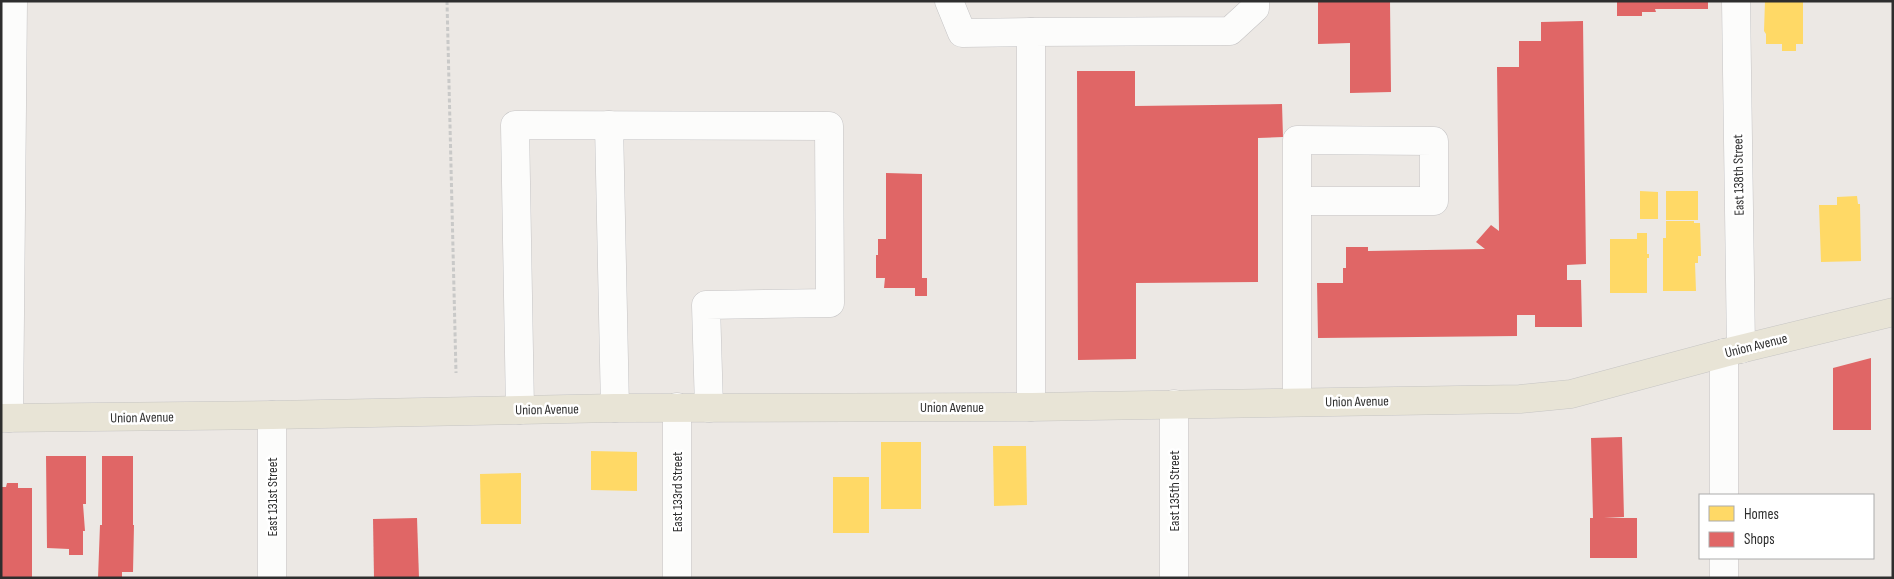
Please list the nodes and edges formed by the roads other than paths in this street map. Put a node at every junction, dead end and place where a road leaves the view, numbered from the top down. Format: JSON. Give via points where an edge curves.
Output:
{"nodes":[{"id":1,"x":13,"y":1,"type":"edge"},
{"id":2,"x":948,"y":1,"type":"edge"},
{"id":3,"x":1255,"y":1,"type":"edge"},
{"id":4,"x":1736,"y":1,"type":"edge"},
{"id":5,"x":1031,"y":32,"type":"junction"},
{"id":6,"x":610,"y":125,"type":"junction"},
{"id":7,"x":1297,"y":201,"type":"junction"},
{"id":8,"x":1893,"y":312,"type":"edge"},
{"id":9,"x":1733,"y":351,"type":"junction"},
{"id":10,"x":1296,"y":402,"type":"junction"},
{"id":11,"x":1174,"y":404,"type":"junction"},
{"id":12,"x":677,"y":407,"type":"junction"},
{"id":13,"x":1031,"y":407,"type":"junction"},
{"id":14,"x":615,"y":408,"type":"junction"},
{"id":15,"x":709,"y":408,"type":"junction"},
{"id":16,"x":520,"y":410,"type":"junction"},
{"id":17,"x":272,"y":416,"type":"junction"},
{"id":18,"x":5,"y":418,"type":"edge"},
{"id":19,"x":1724,"y":494,"type":"edge"},
{"id":20,"x":1724,"y":559,"type":"edge"},
{"id":21,"x":272,"y":578,"type":"edge"},
{"id":22,"x":677,"y":578,"type":"edge"},
{"id":23,"x":1174,"y":578,"type":"edge"},
{"id":24,"x":1724,"y":578,"type":"edge"}],
"edges":[{"from":1,"to":18,"type":"street"},
{"from":2,"to":5,"type":"street","via":[[962,33]]},
{"from":3,"to":5,"type":"street","via":[[1255,8],[1230,31]]},
{"from":4,"to":9,"type":"street","name":"East 138th Street"},
{"from":5,"to":13,"type":"street"},
{"from":6,"to":14,"type":"street"},
{"from":6,"to":15,"type":"street","via":[[829,126],[830,303],[706,305]]},
{"from":6,"to":16,"type":"street","via":[[515,125]]},
{"from":7,"to":7,"type":"street","via":[[1297,140],[1434,141],[1434,201]]},
{"from":7,"to":10,"type":"street"},
{"from":8,"to":9,"type":"main road","name":"Union Avenue"},
{"from":9,"to":10,"type":"main road","name":"Union Avenue","via":[[1571,394],[1520,399]]},
{"from":9,"to":19,"type":"street","name":"East 138th Street"},
{"from":10,"to":11,"type":"main road","name":"Union Avenue"},
{"from":11,"to":13,"type":"main road","name":"Union Avenue"},
{"from":11,"to":23,"type":"street","name":"East 135th Street"},
{"from":12,"to":14,"type":"main road","name":"Union Avenue"},
{"from":12,"to":15,"type":"main road","name":"Union Avenue"},
{"from":12,"to":22,"type":"street","name":"East 133rd Street"},
{"from":13,"to":15,"type":"main road","name":"Union Avenue"},
{"from":14,"to":16,"type":"main road","name":"Union Avenue"},
{"from":16,"to":17,"type":"main road","name":"Union Avenue"},
{"from":17,"to":18,"type":"main road","name":"Union Avenue"},
{"from":17,"to":21,"type":"street","name":"East 131st Street"},
{"from":20,"to":24,"type":"street"}]}
